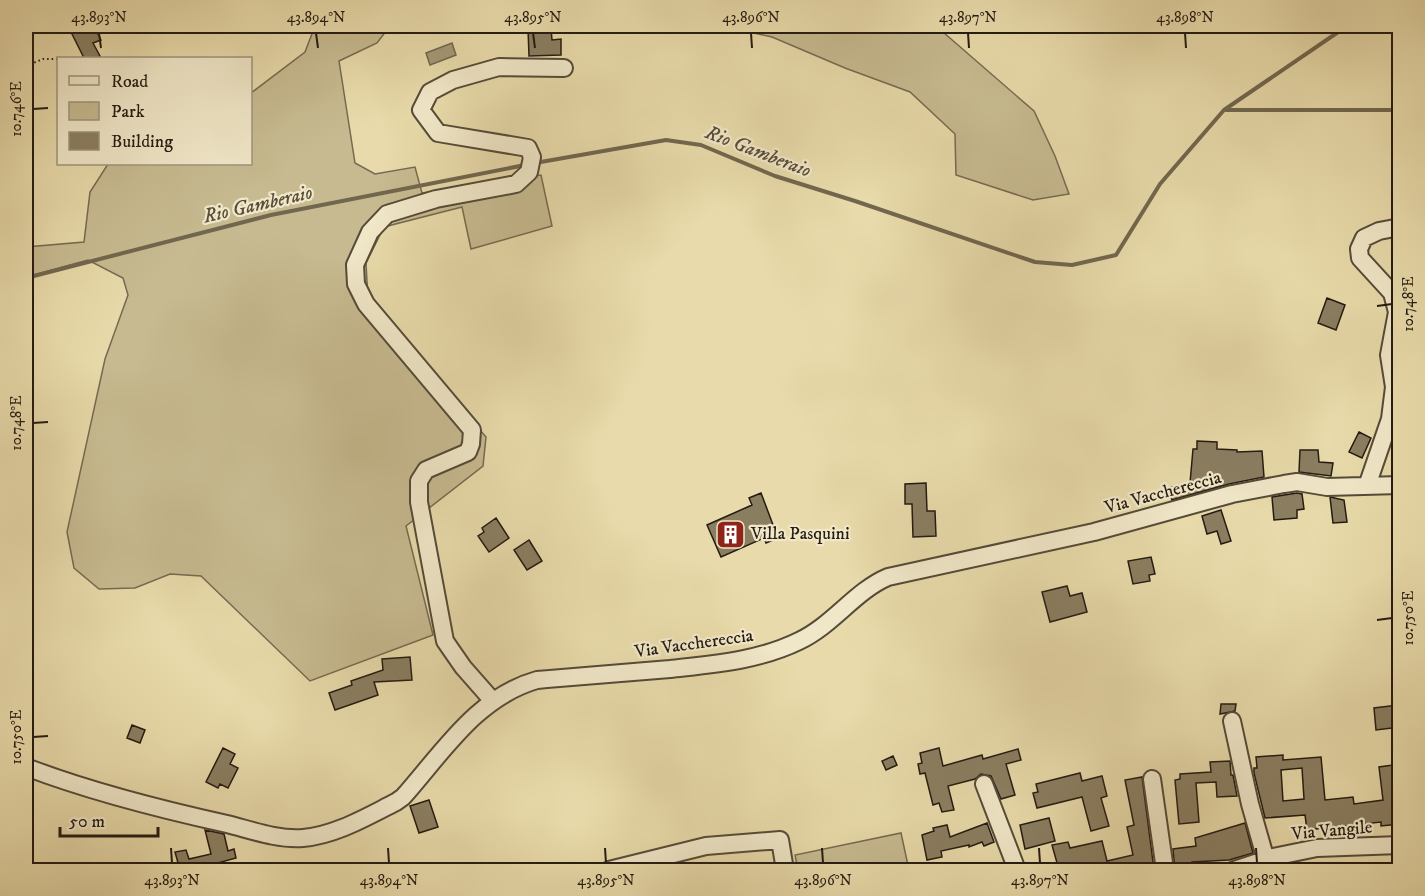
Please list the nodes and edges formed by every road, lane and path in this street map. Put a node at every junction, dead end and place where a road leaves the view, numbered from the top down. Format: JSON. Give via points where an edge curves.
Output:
{"nodes":[{"id":1,"x":57,"y":59,"type":"edge"},
{"id":2,"x":26,"y":66,"type":"edge"},
{"id":3,"x":564,"y":68,"type":"dead end"},
{"id":4,"x":1400,"y":227,"type":"edge"},
{"id":5,"x":1400,"y":485,"type":"edge"},
{"id":6,"x":1367,"y":486,"type":"junction"},
{"id":7,"x":492,"y":700,"type":"junction"},
{"id":8,"x":1232,"y":721,"type":"dead end"},
{"id":9,"x":26,"y":767,"type":"edge"},
{"id":10,"x":1152,"y":779,"type":"dead end"},
{"id":11,"x":984,"y":784,"type":"dead end"},
{"id":12,"x":1400,"y":845,"type":"edge"},
{"id":13,"x":1266,"y":860,"type":"junction"},
{"id":14,"x":609,"y":870,"type":"edge"},
{"id":15,"x":785,"y":870,"type":"edge"},
{"id":16,"x":1017,"y":870,"type":"edge"},
{"id":17,"x":1166,"y":870,"type":"edge"},
{"id":18,"x":1234,"y":870,"type":"edge"}],
"edges":[{"from":1,"to":2,"type":"path","via":[[43,59]]},
{"from":3,"to":7,"type":"street","via":[[499,67],[453,80],[430,92],[421,110],[438,133],[528,148],[532,157],[529,172],[516,184],[436,199],[387,214],[370,232],[356,265],[357,284],[366,304],[472,430],[468,452],[426,470],[419,481],[419,502],[446,641]]},
{"from":4,"to":6,"type":"street","via":[[1364,238],[1359,249],[1360,258],[1392,293],[1397,312],[1389,355],[1395,387],[1390,419]]},
{"from":5,"to":6,"type":"street","name":"Via Vacchereccia"},
{"from":6,"to":7,"type":"street","name":"Via Vacchereccia","via":[[1284,484],[1232,494],[1094,532],[913,571],[873,583],[817,632],[763,655],[721,664],[537,680],[520,684]]},
{"from":7,"to":9,"type":"street","name":"Via Vacchereccia","via":[[403,797],[320,836],[286,837],[166,811]]},
{"from":8,"to":13,"type":"street"},
{"from":10,"to":17,"type":"street"},
{"from":11,"to":16,"type":"street"},
{"from":12,"to":13,"type":"street","name":"Via Vangile","via":[[1317,848]]},
{"from":13,"to":18,"type":"street","name":"Via Vangile"},
{"from":14,"to":15,"type":"street","via":[[713,845],[780,840]]}]}
